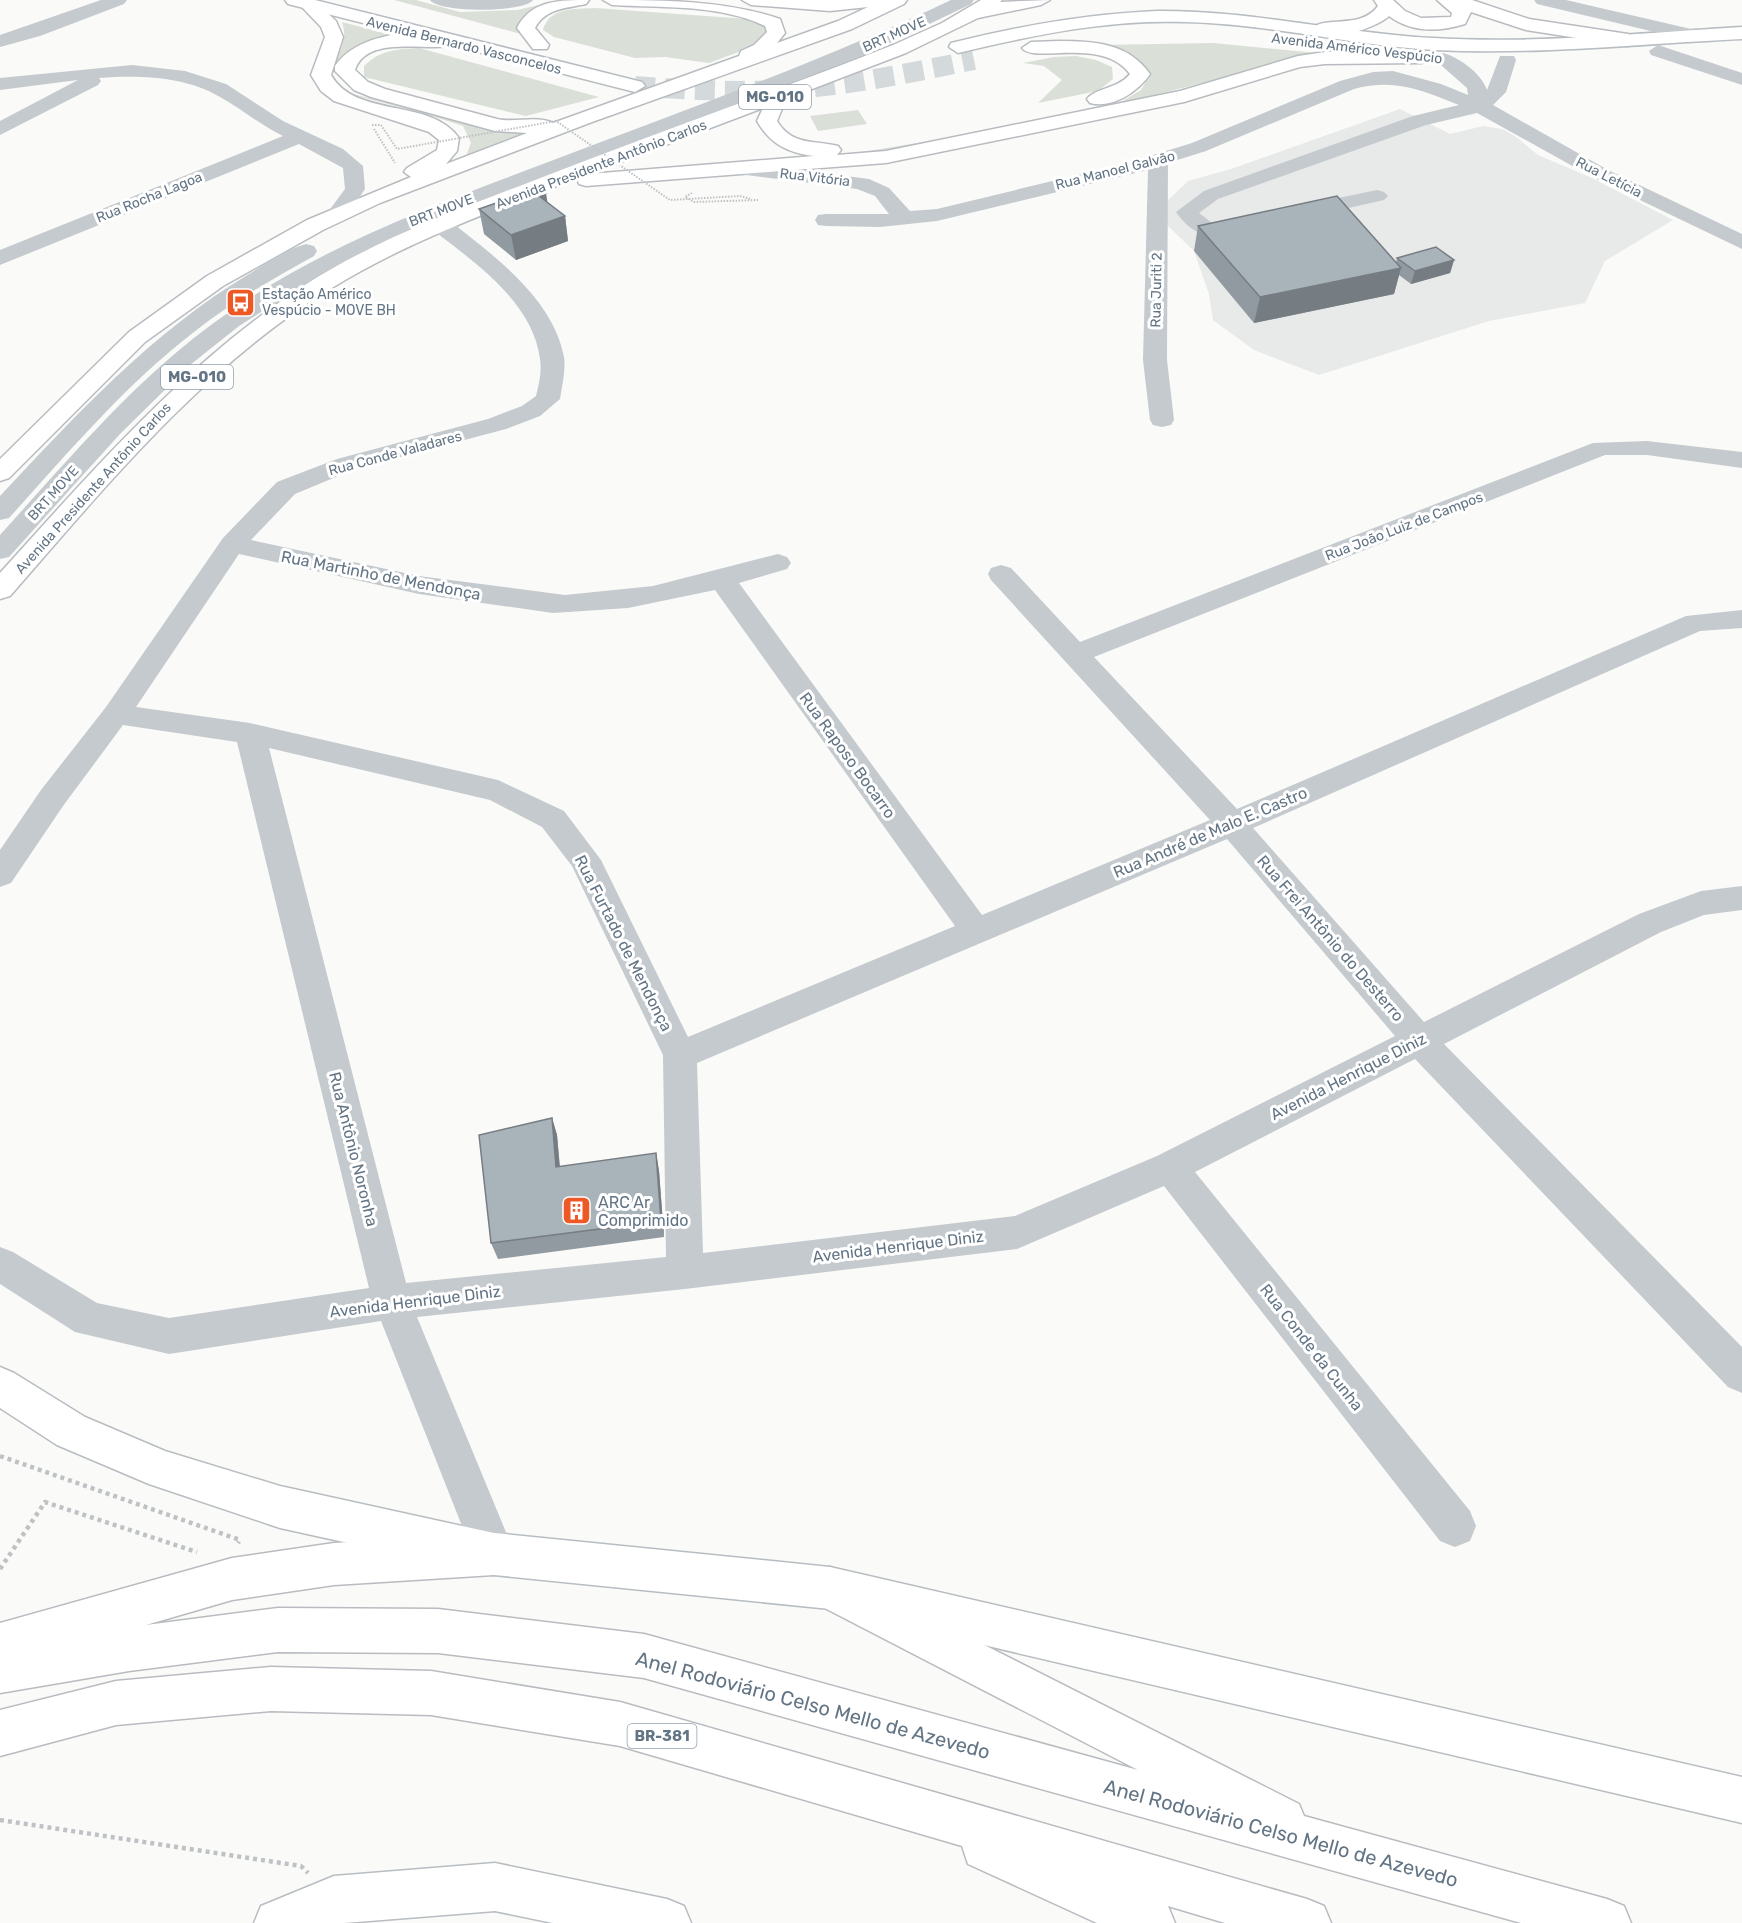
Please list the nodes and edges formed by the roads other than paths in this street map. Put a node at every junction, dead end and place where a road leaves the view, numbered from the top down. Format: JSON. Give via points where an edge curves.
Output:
{"nodes":[{"id":1,"x":59,"y":0,"type":"edge"},
{"id":2,"x":118,"y":0,"type":"edge"},
{"id":3,"x":365,"y":0,"type":"edge"},
{"id":4,"x":439,"y":0,"type":"edge"},
{"id":5,"x":524,"y":0,"type":"edge"},
{"id":6,"x":580,"y":0,"type":"edge"},
{"id":7,"x":612,"y":0,"type":"edge"},
{"id":8,"x":751,"y":0,"type":"edge"},
{"id":9,"x":883,"y":0,"type":"edge"},
{"id":10,"x":898,"y":0,"type":"edge"},
{"id":11,"x":940,"y":0,"type":"edge"},
{"id":12,"x":993,"y":0,"type":"edge"},
{"id":13,"x":1041,"y":0,"type":"edge"},
{"id":14,"x":1446,"y":0,"type":"edge"},
{"id":15,"x":1454,"y":0,"type":"edge"},
{"id":16,"x":1544,"y":0,"type":"edge"},
{"id":17,"x":302,"y":3,"type":"edge"},
{"id":18,"x":1385,"y":3,"type":"edge"},
{"id":19,"x":970,"y":7,"type":"edge"},
{"id":20,"x":1603,"y":7,"type":"edge"},
{"id":21,"x":93,"y":9,"type":"junction"},
{"id":22,"x":1320,"y":30,"type":"junction"},
{"id":23,"x":1742,"y":33,"type":"edge"},
{"id":24,"x":1697,"y":36,"type":"junction"},
{"id":25,"x":1628,"y":40,"type":"junction"},
{"id":26,"x":0,"y":41,"type":"edge"},
{"id":27,"x":449,"y":41,"type":"junction"},
{"id":28,"x":540,"y":45,"type":"junction"},
{"id":29,"x":957,"y":47,"type":"tunnel mouth"},
{"id":30,"x":1742,"y":47,"type":"edge"},
{"id":31,"x":1031,"y":48,"type":"junction"},
{"id":32,"x":1658,"y":51,"type":"junction"},
{"id":33,"x":1422,"y":57,"type":"junction"},
{"id":34,"x":1443,"y":59,"type":"junction"},
{"id":35,"x":974,"y":60,"type":"tunnel mouth"},
{"id":36,"x":1507,"y":60,"type":"junction"},
{"id":37,"x":735,"y":63,"type":"junction"},
{"id":38,"x":105,"y":73,"type":"junction"},
{"id":39,"x":1393,"y":77,"type":"joint"},
{"id":40,"x":1742,"y":79,"type":"edge"},
{"id":41,"x":0,"y":84,"type":"edge"},
{"id":42,"x":778,"y":96,"type":"junction"},
{"id":43,"x":1480,"y":106,"type":"junction"},
{"id":44,"x":585,"y":117,"type":"junction"},
{"id":45,"x":0,"y":129,"type":"edge"},
{"id":46,"x":298,"y":137,"type":"junction"},
{"id":47,"x":1158,"y":161,"type":"junction"},
{"id":48,"x":747,"y":169,"type":"junction"},
{"id":49,"x":551,"y":183,"type":"junction"},
{"id":50,"x":1377,"y":196,"type":"dead end"},
{"id":51,"x":373,"y":199,"type":"junction"},
{"id":52,"x":336,"y":216,"type":"junction"},
{"id":53,"x":905,"y":219,"type":"junction"},
{"id":54,"x":826,"y":220,"type":"dead end"},
{"id":55,"x":442,"y":226,"type":"junction"},
{"id":56,"x":1742,"y":242,"type":"edge"},
{"id":57,"x":0,"y":258,"type":"edge"},
{"id":58,"x":141,"y":398,"type":"junction"},
{"id":59,"x":1162,"y":420,"type":"dead end"},
{"id":60,"x":128,"y":448,"type":"junction"},
{"id":61,"x":1742,"y":460,"type":"edge"},
{"id":62,"x":0,"y":473,"type":"edge"},
{"id":63,"x":0,"y":512,"type":"edge"},
{"id":64,"x":232,"y":544,"type":"junction"},
{"id":65,"x":0,"y":551,"type":"edge"},
{"id":66,"x":778,"y":563,"type":"dead end"},
{"id":67,"x":1001,"y":574,"type":"dead end"},
{"id":68,"x":722,"y":580,"type":"junction"},
{"id":69,"x":0,"y":590,"type":"edge"},
{"id":70,"x":1742,"y":618,"type":"edge"},
{"id":71,"x":1075,"y":654,"type":"junction"},
{"id":72,"x":116,"y":714,"type":"junction"},
{"id":73,"x":249,"y":733,"type":"junction"},
{"id":74,"x":1232,"y":824,"type":"junction"},
{"id":75,"x":0,"y":875,"type":"edge"},
{"id":76,"x":1742,"y":898,"type":"edge"},
{"id":77,"x":975,"y":930,"type":"junction"},
{"id":78,"x":1418,"y":1039,"type":"junction"},
{"id":79,"x":680,"y":1055,"type":"junction"},
{"id":80,"x":1170,"y":1167,"type":"junction"},
{"id":81,"x":0,"y":1264,"type":"edge"},
{"id":82,"x":685,"y":1272,"type":"junction"},
{"id":83,"x":392,"y":1302,"type":"junction"},
{"id":84,"x":1742,"y":1374,"type":"edge"},
{"id":85,"x":0,"y":1386,"type":"edge"},
{"id":86,"x":1455,"y":1526,"type":"dead end"},
{"id":87,"x":494,"y":1554,"type":"junction"},
{"id":88,"x":830,"y":1588,"type":"junction"},
{"id":89,"x":0,"y":1645,"type":"edge"},
{"id":90,"x":0,"y":1671,"type":"edge"},
{"id":91,"x":0,"y":1733,"type":"edge"},
{"id":92,"x":880,"y":1799,"type":"junction"},
{"id":93,"x":1742,"y":1800,"type":"edge"},
{"id":94,"x":1346,"y":1852,"type":"junction"},
{"id":95,"x":278,"y":1923,"type":"edge"},
{"id":96,"x":667,"y":1923,"type":"edge"},
{"id":97,"x":1151,"y":1923,"type":"edge"},
{"id":98,"x":1307,"y":1923,"type":"edge"},
{"id":99,"x":1607,"y":1923,"type":"edge"}],
"edges":[{"from":1,"to":21,"type":"street"},
{"from":2,"to":21,"type":"street"},
{"from":3,"to":28,"type":"main road","name":"Avenida Bernardo Vasconcelos"},
{"from":4,"to":5,"type":"street","via":[[485,5]]},
{"from":6,"to":28,"type":"main road","via":[[543,9],[528,22],[526,28]]},
{"from":7,"to":37,"type":"main road","via":[[736,9],[774,23],[777,28],[773,38]]},
{"from":8,"to":9,"type":"main road","via":[[830,6]]},
{"from":10,"to":37,"type":"main road","number":"MG-010","via":[[845,25]]},
{"from":11,"to":63,"type":"street","name":"BRT MOVE","via":[[856,41],[461,186],[317,245],[250,282],[149,358]]},
{"from":12,"to":19,"type":"main road","name":"Avenida Presidente Antônio Carlos","number":"MG-010"},
{"from":13,"to":19,"type":"main road"},
{"from":14,"to":18,"type":"main road","via":[[1462,11],[1460,20],[1425,24],[1398,15]]},
{"from":15,"to":25,"type":"main road","via":[[1526,24]]},
{"from":16,"to":20,"type":"street","name":"Avenida Américo Vespúcio"},
{"from":17,"to":27,"type":"main road","name":"Avenida Bernardo Vasconcelos"},
{"from":17,"to":51,"type":"main road","via":[[329,25],[334,37],[321,75],[327,87],[356,102],[430,123],[449,138],[450,145],[442,158],[406,175]]},
{"from":18,"to":22,"type":"main road","via":[[1381,18],[1369,24]]},
{"from":19,"to":42,"type":"main road","name":"Avenida Presidente Antônio Carlos","number":"MG-010","via":[[892,51]]},
{"from":19,"to":58,"type":"street","name":"BRT MOVE","via":[[367,240],[249,310],[184,357]]},
{"from":20,"to":24,"type":"street","name":"Avenida Américo Vespúcio"},
{"from":21,"to":26,"type":"street"},
{"from":22,"to":25,"type":"main road","name":"Avenida Américo Vespúcio","via":[[1378,39],[1485,46]]},
{"from":22,"to":29,"type":"main road","name":"Avenida Américo Vespúcio","via":[[1185,16],[1079,22]]},
{"from":23,"to":24,"type":"main road","name":"Avenida Américo Vespúcio"},
{"from":24,"to":25,"type":"main road","name":"Avenida Américo Vespúcio"},
{"from":27,"to":28,"type":"main road","name":"Avenida Bernardo Vasconcelos","via":[[635,77]]},
{"from":27,"to":44,"type":"main road","via":[[387,42],[353,57],[345,71],[361,86],[378,93],[512,128],[553,125]]},
{"from":30,"to":32,"type":"main road","name":"Avenida Américo Vespúcio"},
{"from":31,"to":33,"type":"main road","name":"Avenida Américo Vespúcio","via":[[1070,41],[1190,32],[1238,34]]},
{"from":31,"to":35,"type":"main road","name":"Avenida Américo Vespúcio"},
{"from":31,"to":42,"type":"main road","via":[[1095,48],[1126,60],[1136,66],[1140,75],[1119,93],[1077,104],[872,146],[825,151],[792,144],[772,132],[767,121]]},
{"from":32,"to":36,"type":"main road","name":"Avenida Américo Vespúcio"},
{"from":32,"to":40,"type":"street"},
{"from":33,"to":34,"type":"main road","name":"Avenida Américo Vespúcio"},
{"from":33,"to":48,"type":"main road","via":[[1299,62],[1184,96],[886,157]]},
{"from":34,"to":36,"type":"main road","name":"Avenida Américo Vespúcio"},
{"from":34,"to":43,"type":"street","via":[[1472,81]]},
{"from":36,"to":43,"type":"street","via":[[1496,93]]},
{"from":37,"to":44,"type":"main road","number":"MG-010"},
{"from":38,"to":41,"type":"street"},
{"from":38,"to":45,"type":"street"},
{"from":38,"to":46,"type":"street","via":[[164,74],[211,84]]},
{"from":39,"to":43,"type":"street","name":"Rua Letícia"},
{"from":39,"to":47,"type":"street","name":"Rua Manoel Galvão","via":[[1347,85]]},
{"from":42,"to":49,"type":"main road","name":"Avenida Presidente Antônio Carlos","number":"MG-010"},
{"from":43,"to":50,"type":"street","via":[[1420,120],[1222,191],[1187,212],[1192,222],[1218,231]]},
{"from":43,"to":56,"type":"street","name":"Rua Letícia","via":[[1601,174]]},
{"from":44,"to":51,"type":"main road","number":"MG-010"},
{"from":46,"to":52,"type":"street","via":[[353,166],[355,189]]},
{"from":46,"to":57,"type":"street","name":"Rua Rocha Lagoa"},
{"from":47,"to":53,"type":"street","name":"Rua Manoel Galvão","via":[[937,215]]},
{"from":47,"to":59,"type":"street","name":"Rua Juriti 2","via":[[1155,360]]},
{"from":48,"to":49,"type":"main road"},
{"from":48,"to":53,"type":"street","name":"Rua Vitória","via":[[862,183],[882,192]]},
{"from":49,"to":55,"type":"main road","name":"Avenida Presidente Antônio Carlos","number":"MG-010"},
{"from":51,"to":52,"type":"main road","number":"MG-010"},
{"from":52,"to":62,"type":"main road","number":"MG-010","via":[[249,260],[184,302],[137,338]]},
{"from":53,"to":54,"type":"street","name":"Rua Manoel Galvão"},
{"from":55,"to":60,"type":"main road","name":"Avenida Presidente Antônio Carlos","number":"MG-010","via":[[337,275],[267,322],[211,364]]},
{"from":55,"to":64,"type":"street","name":"Rua Conde Valadares","via":[[510,282],[545,331],[552,357],[548,399],[531,411],[497,424],[346,464],[286,488]]},
{"from":58,"to":60,"type":"street"},
{"from":58,"to":65,"type":"street","name":"BRT MOVE"},
{"from":60,"to":69,"type":"main road","name":"Avenida Presidente Antônio Carlos","number":"MG-010"},
{"from":61,"to":71,"type":"street","name":"Rua João Luiz de Campos","via":[[1647,448],[1602,448]]},
{"from":64,"to":68,"type":"street","name":"Rua Martinho de Mendonça","via":[[430,588],[530,601],[576,604],[621,600]]},
{"from":64,"to":72,"type":"street","name":"Rua Conde Valadares"},
{"from":66,"to":68,"type":"street","name":"Rua Martinho de Mendonça"},
{"from":67,"to":71,"type":"street","name":"Rua Frei Antônio do Desterro"},
{"from":68,"to":77,"type":"street","name":"Rua Raposo Bocarro"},
{"from":70,"to":74,"type":"street","name":"Rua André de Malo E. Castro","via":[[1696,622]]},
{"from":71,"to":74,"type":"street","name":"Rua Frei Antônio do Desterro"},
{"from":72,"to":73,"type":"street","name":"Rua Furtado de Mendonça"},
{"from":72,"to":75,"type":"street","name":"Rua Conde Valadares"},
{"from":73,"to":79,"type":"street","name":"Rua Furtado de Mendonça","via":[[498,791],[553,819],[585,860]]},
{"from":73,"to":83,"type":"street","name":"Rua Antônio Noronha"},
{"from":74,"to":77,"type":"street","name":"Rua André de Malo E. Castro"},
{"from":74,"to":78,"type":"street","name":"Rua Frei Antônio do Desterro"},
{"from":76,"to":78,"type":"street","name":"Avenida Henrique Diniz","via":[[1701,903],[1650,923]]},
{"from":77,"to":79,"type":"street","name":"Rua André de Malo E. Castro"},
{"from":78,"to":80,"type":"street","name":"Avenida Henrique Diniz"},
{"from":78,"to":84,"type":"street","name":"Rua Frei Antônio do Desterro"},
{"from":79,"to":82,"type":"street","name":"Rua Furtado de Mendonça"},
{"from":80,"to":82,"type":"street","name":"Avenida Henrique Diniz","via":[[1017,1232]]},
{"from":80,"to":86,"type":"street","name":"Rua Conde da Cunha"},
{"from":81,"to":83,"type":"street","name":"Avenida Henrique Diniz","via":[[89,1319],[169,1336]]},
{"from":82,"to":83,"type":"street","name":"Avenida Henrique Diniz"},
{"from":83,"to":87,"type":"street","name":"Rua Antônio Noronha"},
{"from":85,"to":87,"type":"main road","via":[[71,1431],[163,1470],[280,1507]]},
{"from":87,"to":88,"type":"main road"},
{"from":87,"to":89,"type":"main road","via":[[334,1564],[231,1579]]},
{"from":88,"to":93,"type":"main road"},
{"from":88,"to":94,"type":"main road"},
{"from":90,"to":94,"type":"main road","name":"Anel Rodoviário Celso Mello de Azevedo","via":[[129,1648],[278,1630],[438,1631],[644,1656]]},
{"from":91,"to":92,"type":"main road","number":"BR-381","via":[[116,1703],[271,1689],[431,1693],[620,1724]]},
{"from":92,"to":97,"type":"main road"},
{"from":92,"to":98,"type":"main road","number":"BR-381"},
{"from":94,"to":99,"type":"main road","name":"Anel Rodoviário Celso Mello de Azevedo"},
{"from":95,"to":96,"type":"main road","via":[[334,1900],[495,1887]]}]}
